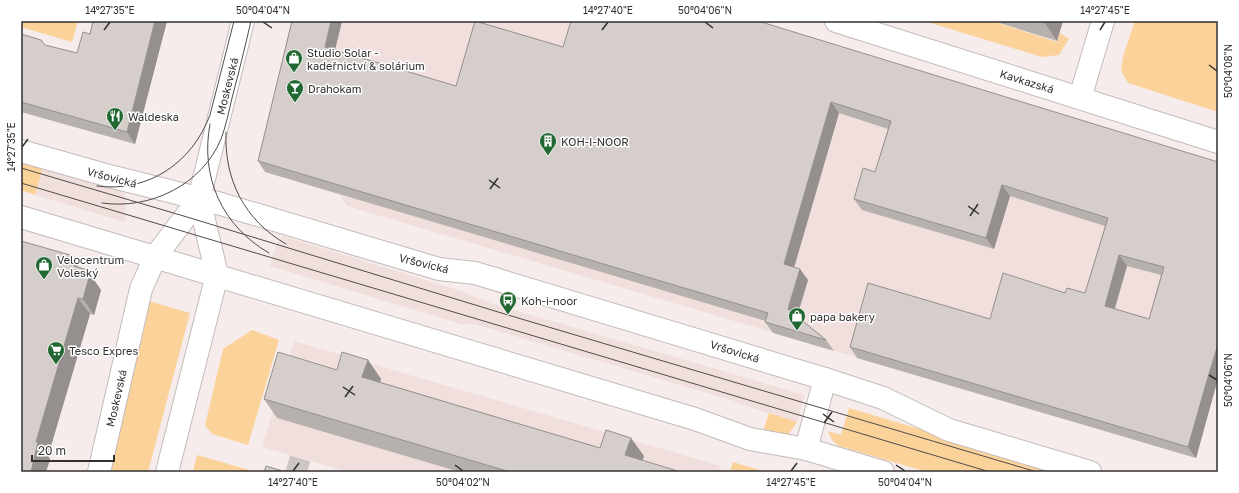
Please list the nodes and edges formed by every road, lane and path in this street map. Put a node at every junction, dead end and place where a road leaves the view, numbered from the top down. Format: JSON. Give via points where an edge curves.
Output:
{"nodes":[{"id":1,"x":243,"y":21,"type":"edge"},
{"id":2,"x":836,"y":21,"type":"edge"},
{"id":3,"x":1103,"y":21,"type":"edge"},
{"id":4,"x":1080,"y":98,"type":"junction"},
{"id":5,"x":1218,"y":142,"type":"edge"},
{"id":6,"x":21,"y":151,"type":"edge"},
{"id":7,"x":200,"y":199,"type":"junction"},
{"id":8,"x":21,"y":217,"type":"edge"},
{"id":9,"x":155,"y":257,"type":"junction"},
{"id":10,"x":217,"y":275,"type":"junction"},
{"id":11,"x":825,"y":379,"type":"junction"},
{"id":12,"x":806,"y":449,"type":"junction"},
{"id":13,"x":99,"y":472,"type":"edge"},
{"id":14,"x":167,"y":472,"type":"edge"},
{"id":15,"x":883,"y":472,"type":"edge"},
{"id":16,"x":1090,"y":472,"type":"edge"}],
"edges":[{"from":1,"to":7,"type":"main road","name":"Moskevská"},
{"from":2,"to":4,"type":"main road","name":"Kavkazská"},
{"from":3,"to":4,"type":"main road"},
{"from":4,"to":5,"type":"main road","name":"Kavkazská"},
{"from":6,"to":7,"type":"main road","name":"Vršovická"},
{"from":7,"to":9,"type":"main road","name":"Moskevská"},
{"from":7,"to":10,"type":"main road","name":"Moskevská"},
{"from":7,"to":11,"type":"main road","name":"Vršovická","via":[[439,269],[475,273]]},
{"from":8,"to":9,"type":"main road"},
{"from":9,"to":10,"type":"main road"},
{"from":9,"to":13,"type":"main road","name":"Moskevská","via":[[141,289]]},
{"from":10,"to":12,"type":"main road","via":[[695,419],[750,439]]},
{"from":10,"to":14,"type":"main road","name":"Moskevská"},
{"from":11,"to":12,"type":"main road"},
{"from":11,"to":16,"type":"main road","name":"Vršovická","via":[[883,398],[949,430]]},
{"from":12,"to":15,"type":"main road"}]}
